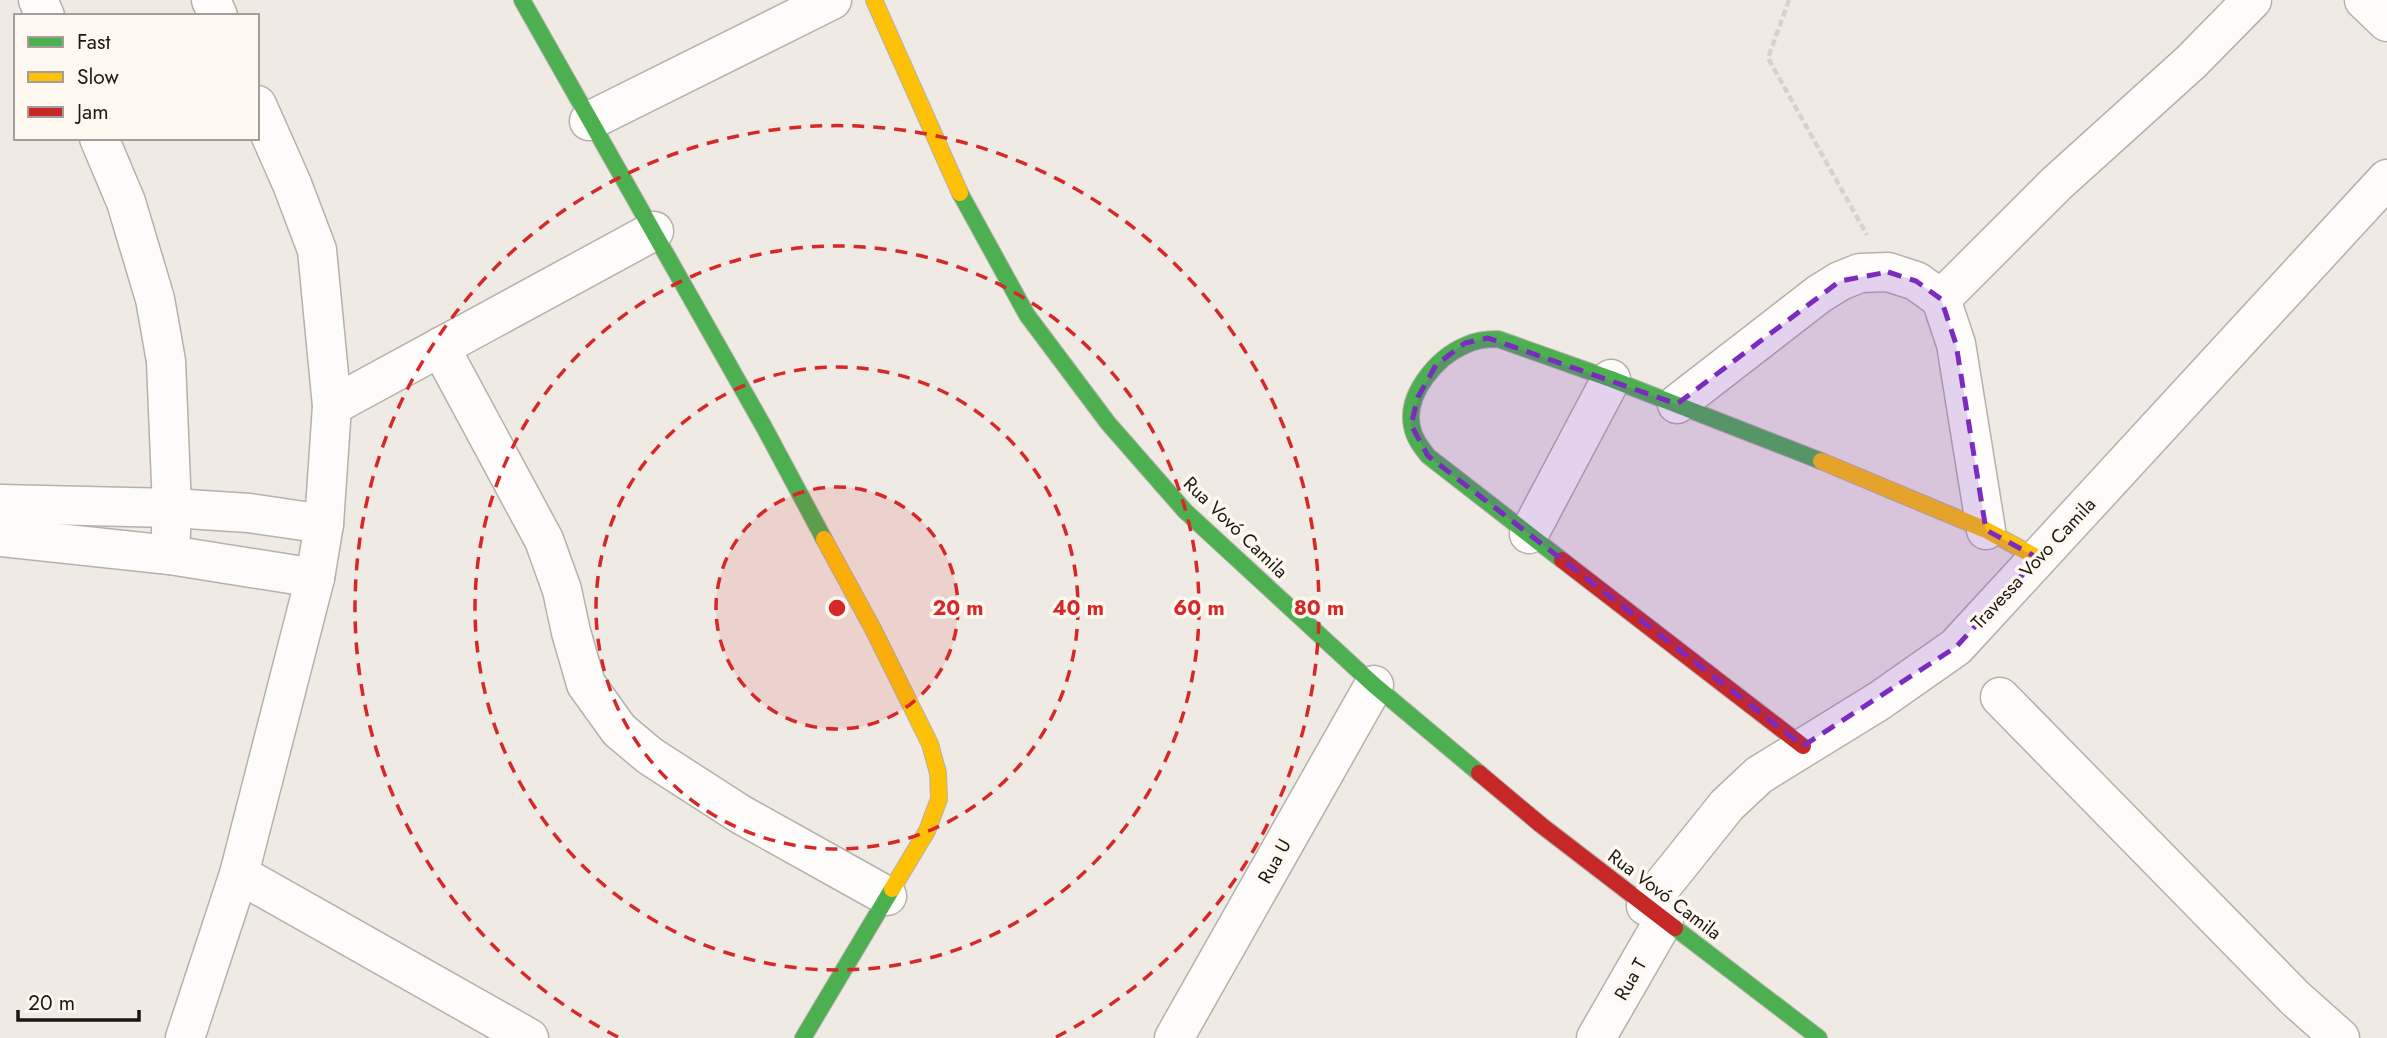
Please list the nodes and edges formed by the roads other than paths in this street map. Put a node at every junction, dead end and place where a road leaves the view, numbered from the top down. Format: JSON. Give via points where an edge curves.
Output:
{"nodes":[{"id":1,"x":522,"y":0,"type":"edge"},
{"id":2,"x":832,"y":0,"type":"edge"},
{"id":3,"x":874,"y":0,"type":"edge"},
{"id":4,"x":2252,"y":0,"type":"edge"},
{"id":5,"x":2364,"y":0,"type":"edge"},
{"id":6,"x":2387,"y":22,"type":"edge"},
{"id":7,"x":259,"y":110,"type":"edge"},
{"id":8,"x":589,"y":121,"type":"junction"},
{"id":9,"x":100,"y":140,"type":"edge"},
{"id":10,"x":2387,"y":179,"type":"edge"},
{"id":11,"x":654,"y":231,"type":"junction"},
{"id":12,"x":1941,"y":299,"type":"junction"},
{"id":13,"x":440,"y":347,"type":"junction"},
{"id":14,"x":1611,"y":379,"type":"junction"},
{"id":15,"x":1677,"y":404,"type":"junction"},
{"id":16,"x":332,"y":406,"type":"junction"},
{"id":17,"x":0,"y":504,"type":"edge"},
{"id":18,"x":172,"y":508,"type":"junction"},
{"id":19,"x":324,"y":524,"type":"junction"},
{"id":20,"x":1986,"y":530,"type":"junction"},
{"id":21,"x":1529,"y":534,"type":"junction"},
{"id":22,"x":0,"y":537,"type":"edge"},
{"id":23,"x":170,"y":555,"type":"junction"},
{"id":24,"x":2038,"y":558,"type":"junction"},
{"id":25,"x":315,"y":578,"type":"junction"},
{"id":26,"x":1374,"y":685,"type":"junction"},
{"id":27,"x":2000,"y":697,"type":"dead end"},
{"id":28,"x":1803,"y":746,"type":"junction"},
{"id":29,"x":239,"y":874,"type":"junction"},
{"id":30,"x":887,"y":896,"type":"junction"},
{"id":31,"x":1655,"y":913,"type":"junction"},
{"id":32,"x":185,"y":1038,"type":"edge"},
{"id":33,"x":529,"y":1038,"type":"edge"},
{"id":34,"x":803,"y":1038,"type":"edge"},
{"id":35,"x":1174,"y":1038,"type":"edge"},
{"id":36,"x":1596,"y":1038,"type":"edge"},
{"id":37,"x":1819,"y":1038,"type":"edge"},
{"id":38,"x":2340,"y":1038,"type":"edge"}],
"edges":[{"from":1,"to":8,"type":"street"},
{"from":2,"to":8,"type":"street"},
{"from":3,"to":26,"type":"street","name":"Rua Vovó Camila","via":[[962,198],[1027,315],[1108,423],[1185,511]]},
{"from":4,"to":12,"type":"street"},
{"from":5,"to":6,"type":"street"},
{"from":7,"to":16,"type":"street","via":[[317,250]]},
{"from":8,"to":11,"type":"street"},
{"from":9,"to":18,"type":"street","via":[[126,202],[155,299],[166,361]]},
{"from":10,"to":24,"type":"street","name":"Travessa Vovo Camila"},
{"from":11,"to":13,"type":"street"},
{"from":11,"to":30,"type":"street","via":[[873,629],[930,744],[939,799],[927,831]]},
{"from":12,"to":15,"type":"street","via":[[1916,281],[1888,272],[1860,273],[1819,294]]},
{"from":12,"to":20,"type":"street","via":[[1956,344]]},
{"from":13,"to":16,"type":"street"},
{"from":13,"to":30,"type":"street","via":[[544,540],[586,684],[619,730],[650,756],[740,814]]},
{"from":14,"to":15,"type":"street"},
{"from":14,"to":21,"type":"street"},
{"from":14,"to":21,"type":"street","via":[[1488,338],[1454,350],[1426,380],[1411,425],[1421,447]]},
{"from":15,"to":20,"type":"street"},
{"from":16,"to":19,"type":"street"},
{"from":17,"to":18,"type":"street"},
{"from":18,"to":19,"type":"street"},
{"from":18,"to":23,"type":"street"},
{"from":19,"to":25,"type":"street"},
{"from":20,"to":24,"type":"street"},
{"from":21,"to":28,"type":"street"},
{"from":22,"to":23,"type":"street"},
{"from":23,"to":25,"type":"street"},
{"from":24,"to":28,"type":"street","name":"Travessa Vovo Camila","via":[[1956,647],[1879,701]]},
{"from":25,"to":29,"type":"street"},
{"from":26,"to":31,"type":"street","name":"Rua Vovó Camila"},
{"from":26,"to":35,"type":"street","name":"Rua U"},
{"from":27,"to":38,"type":"street","via":[[2295,998]]},
{"from":28,"to":31,"type":"street","name":"Travessa Vovo Camila","via":[[1759,775],[1727,805]]},
{"from":29,"to":32,"type":"street"},
{"from":29,"to":33,"type":"street"},
{"from":30,"to":34,"type":"street"},
{"from":31,"to":36,"type":"street","name":"Rua T"},
{"from":31,"to":37,"type":"street","name":"Rua Vovó Camila"}]}
